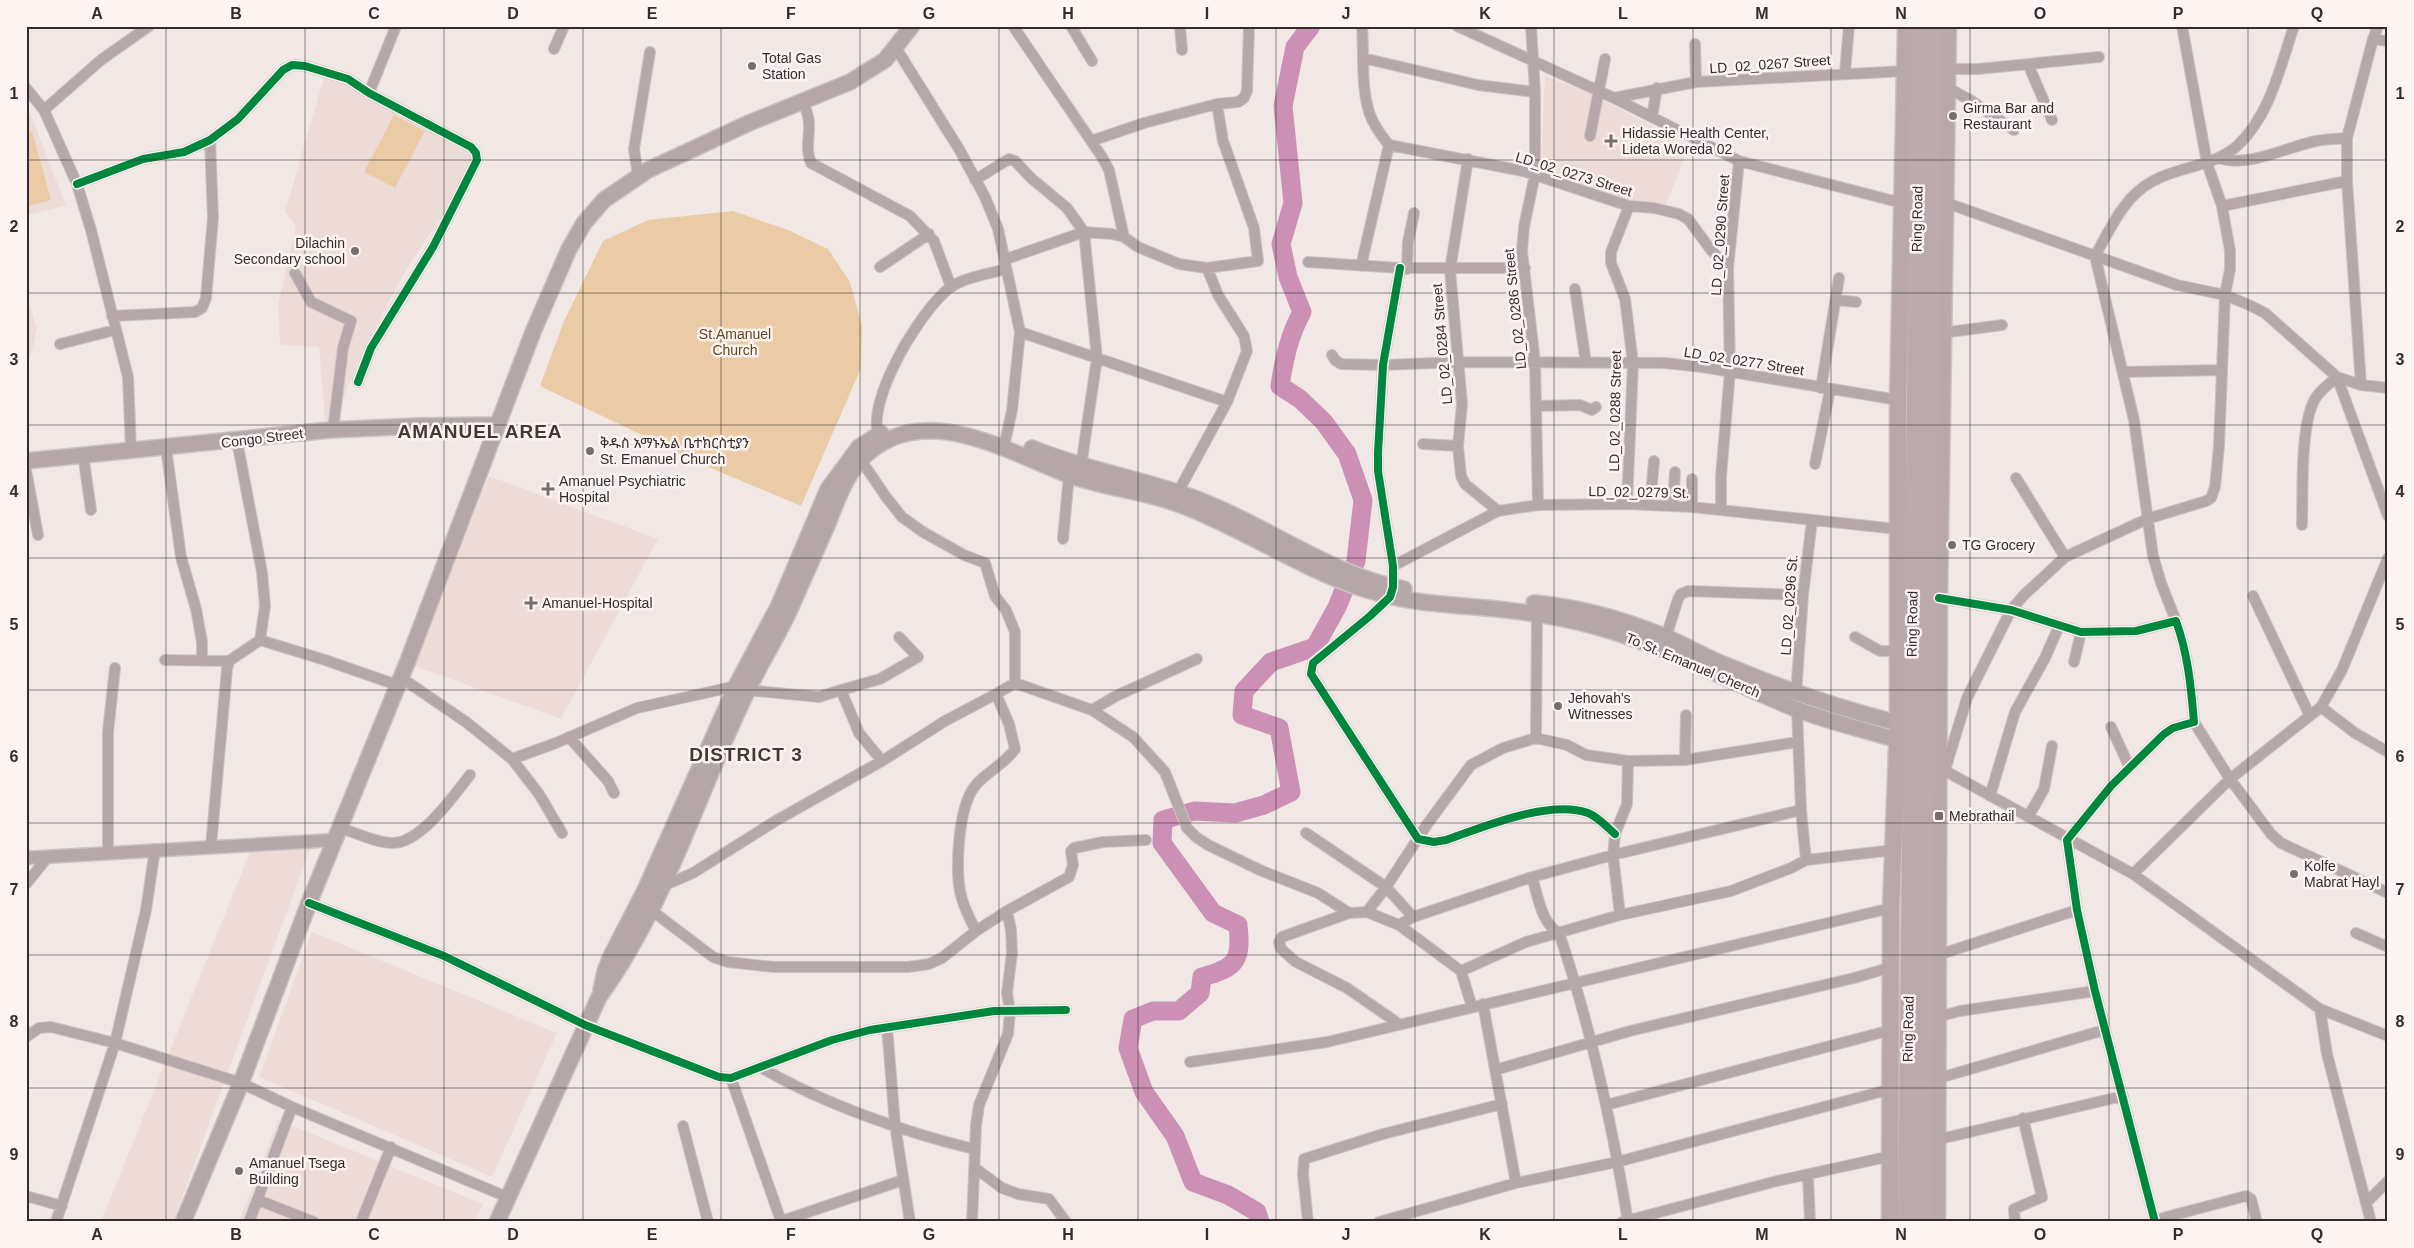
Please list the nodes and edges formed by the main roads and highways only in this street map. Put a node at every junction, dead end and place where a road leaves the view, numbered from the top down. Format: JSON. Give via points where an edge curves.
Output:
{"nodes":[{"id":1,"x":912,"y":26,"type":"edge"},
{"id":2,"x":1906,"y":26,"type":"edge"},
{"id":3,"x":1920,"y":26,"type":"edge"},
{"id":4,"x":1934,"y":26,"type":"edge"},
{"id":5,"x":1948,"y":26,"type":"edge"},
{"id":6,"x":497,"y":425,"type":"junction"},
{"id":7,"x":880,"y":439,"type":"junction"},
{"id":8,"x":26,"y":461,"type":"edge"},
{"id":9,"x":1075,"y":471,"type":"junction"},
{"id":10,"x":1331,"y":570,"type":"junction"},
{"id":11,"x":1391,"y":592,"type":"junction"},
{"id":12,"x":742,"y":688,"type":"junction"},
{"id":13,"x":1898,"y":723,"type":"junction"},
{"id":14,"x":1897,"y":740,"type":"junction"},
{"id":15,"x":605,"y":971,"type":"junction"},
{"id":16,"x":599,"y":997,"type":"junction"},
{"id":17,"x":583,"y":1024,"type":"junction"},
{"id":18,"x":504,"y":1195,"type":"junction"},
{"id":19,"x":183,"y":1222,"type":"edge"},
{"id":20,"x":490,"y":1222,"type":"edge"},
{"id":21,"x":497,"y":1222,"type":"edge"},
{"id":22,"x":1890,"y":1222,"type":"edge"},
{"id":23,"x":1907,"y":1222,"type":"edge"},
{"id":24,"x":1921,"y":1222,"type":"edge"},
{"id":25,"x":1937,"y":1222,"type":"edge"}],
"edges":[{"from":1,"to":6,"type":"main road","via":[[885,60],[850,82],[676,156],[638,176],[604,200],[584,223],[569,249]]},
{"from":2,"to":13,"type":"main road","via":[[1898,400]]},
{"from":3,"to":23,"type":"highway","name":"Ring Road"},
{"from":4,"to":24,"type":"highway","name":"Ring Road"},
{"from":5,"to":25,"type":"main road","via":[[1939,598],[1941,769]]},
{"from":6,"to":8,"type":"main road","name":"Congo Street","via":[[333,430]]},
{"from":6,"to":19,"type":"main road","via":[[442,573]]},
{"from":7,"to":9,"type":"main road","via":[[910,431],[1005,442]]},
{"from":7,"to":12,"type":"main road","via":[[861,460],[840,493],[789,612]]},
{"from":7,"to":12,"type":"main road","via":[[859,447],[828,489]]},
{"from":9,"to":10,"type":"main road","via":[[1177,504]]},
{"from":9,"to":10,"type":"main road","via":[[1178,492],[1205,502]]},
{"from":10,"to":11,"type":"main road","name":"To St. Emanuel Cherch"},
{"from":11,"to":13,"type":"main road","name":"To St. Emanuel Cherch","via":[[1539,604],[1609,618],[1666,637],[1796,694]]},
{"from":11,"to":14,"type":"main road","name":"To St. Emanuel Cherch","via":[[1432,604],[1537,613],[1635,638],[1797,710]]},
{"from":12,"to":15,"type":"main road"},
{"from":12,"to":16,"type":"main road","via":[[665,885]]},
{"from":13,"to":14,"type":"main road"},
{"from":14,"to":22,"type":"main road","via":[[1891,908]]},
{"from":15,"to":16,"type":"main road"},
{"from":15,"to":17,"type":"main road"},
{"from":16,"to":17,"type":"main road"},
{"from":17,"to":18,"type":"main road"},
{"from":18,"to":20,"type":"main road"},
{"from":18,"to":21,"type":"main road"}]}
